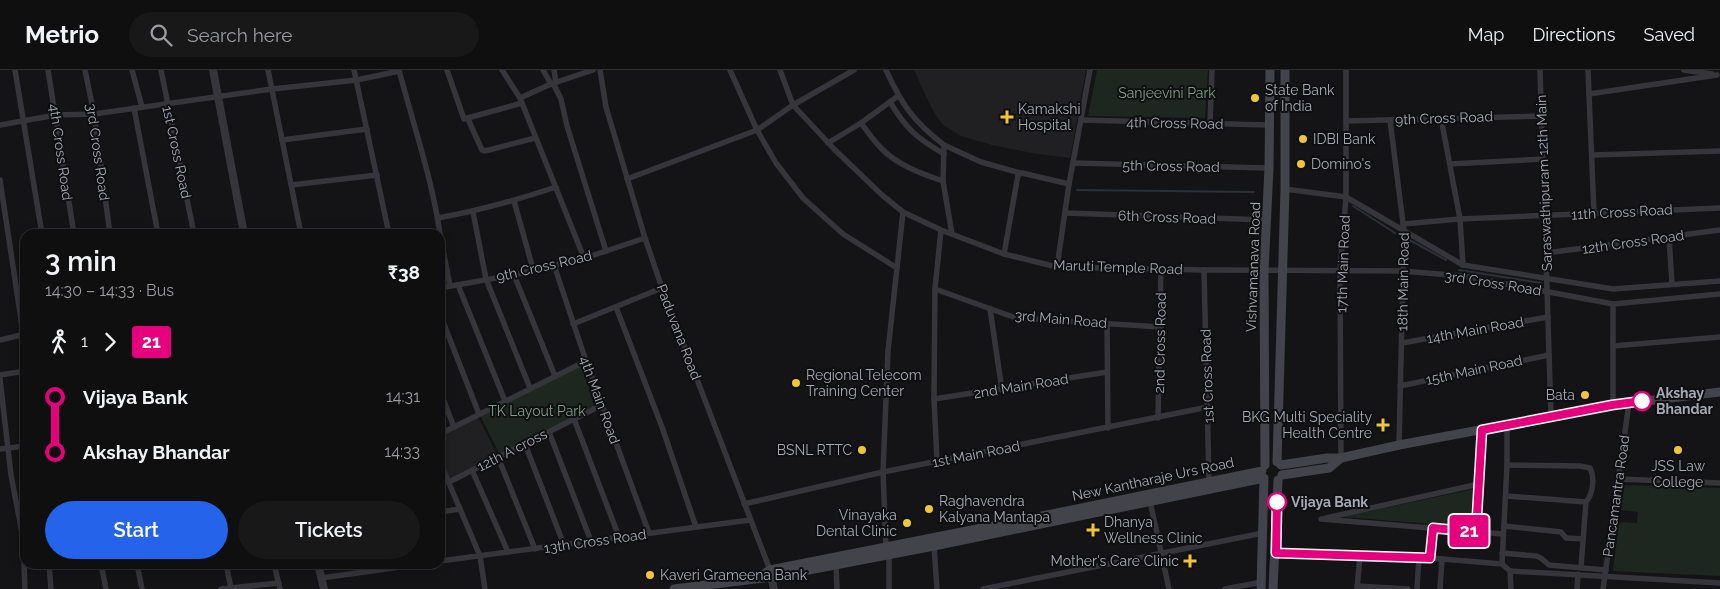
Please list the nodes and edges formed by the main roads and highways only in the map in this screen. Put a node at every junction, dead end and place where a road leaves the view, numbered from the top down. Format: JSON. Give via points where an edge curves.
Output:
{"nodes":[{"id":1,"x":1270,"y":70,"type":"edge"},
{"id":2,"x":1285,"y":70,"type":"edge"},
{"id":3,"x":1720,"y":392,"type":"edge"},
{"id":4,"x":1341,"y":458,"type":"junction"},
{"id":5,"x":1279,"y":464,"type":"junction"},
{"id":6,"x":1264,"y":471,"type":"junction"},
{"id":7,"x":1280,"y":478,"type":"junction"},
{"id":8,"x":887,"y":551,"type":"junction"},
{"id":9,"x":771,"y":574,"type":"junction"},
{"id":10,"x":1262,"y":585,"type":"edge"},
{"id":11,"x":674,"y":589,"type":"edge"},
{"id":12,"x":1273,"y":589,"type":"edge"}],
"edges":[{"from":1,"to":6,"type":"main road","name":"Vishvamanava Road","via":[[1264,271]]},
{"from":2,"to":5,"type":"main road"},
{"from":3,"to":4,"type":"main road","via":[[1629,402]]},
{"from":4,"to":5,"type":"main road"},
{"from":4,"to":7,"type":"main road","via":[[1329,468]]},
{"from":5,"to":6,"type":"main road","via":[[1270,461]]},
{"from":5,"to":7,"type":"main road","via":[[1282,469]]},
{"from":6,"to":7,"type":"main road","via":[[1269,481]]},
{"from":6,"to":8,"type":"main road","name":"New Kantharaje Urs Road"},
{"from":6,"to":8,"type":"main road","name":"New Kantharaje Urs Road","via":[[1150,501],[934,546]]},
{"from":6,"to":10,"type":"main road","name":"Vishvamanava Road"},
{"from":7,"to":12,"type":"main road"},
{"from":8,"to":9,"type":"main road","name":"New Kantharaje Urs Road"},
{"from":8,"to":9,"type":"main road","name":"New Kantharaje Urs Road","via":[[836,564]]},
{"from":9,"to":11,"type":"main road","name":"New Kantharaje Urs Road"}]}
